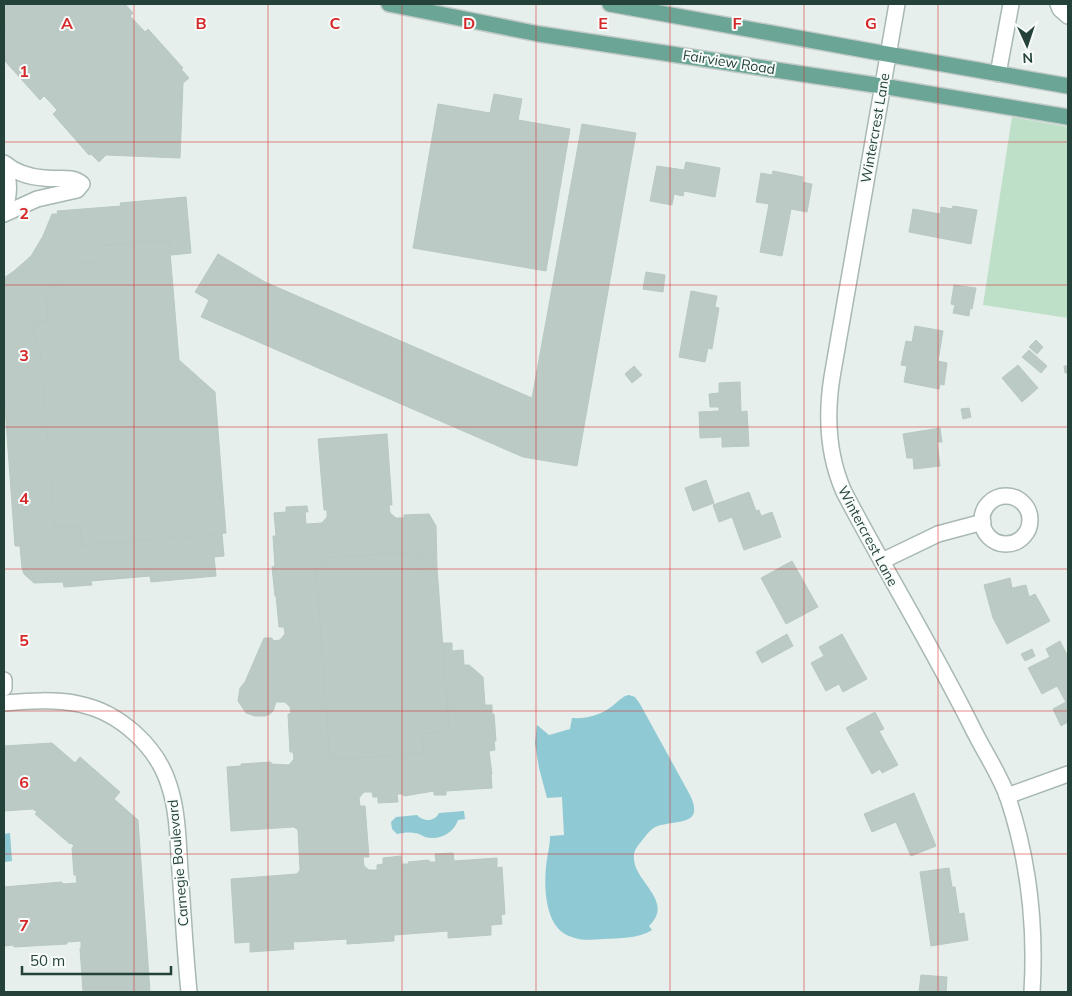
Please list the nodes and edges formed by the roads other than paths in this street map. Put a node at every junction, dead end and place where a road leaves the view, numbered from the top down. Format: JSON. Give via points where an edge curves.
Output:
{"nodes":[{"id":1,"x":389,"y":4,"type":"edge"},
{"id":2,"x":610,"y":4,"type":"edge"},
{"id":3,"x":896,"y":4,"type":"edge"},
{"id":4,"x":1011,"y":4,"type":"edge"},
{"id":5,"x":1058,"y":4,"type":"edge"},
{"id":6,"x":445,"y":9,"type":"edge"},
{"id":7,"x":1068,"y":16,"type":"edge"},
{"id":8,"x":887,"y":55,"type":"junction"},
{"id":9,"x":998,"y":74,"type":"junction"},
{"id":10,"x":882,"y":86,"type":"junction"},
{"id":11,"x":1068,"y":86,"type":"edge"},
{"id":12,"x":1068,"y":117,"type":"edge"},
{"id":13,"x":4,"y":164,"type":"edge"},
{"id":14,"x":4,"y":212,"type":"edge"},
{"id":15,"x":983,"y":522,"type":"dead end"},
{"id":16,"x":882,"y":562,"type":"junction"},
{"id":17,"x":4,"y":680,"type":"edge"},
{"id":18,"x":4,"y":688,"type":"edge"},
{"id":19,"x":4,"y":703,"type":"edge"},
{"id":20,"x":1068,"y":774,"type":"edge"},
{"id":21,"x":1007,"y":796,"type":"junction"},
{"id":22,"x":189,"y":992,"type":"edge"},
{"id":23,"x":1032,"y":992,"type":"edge"}],
"edges":[{"from":1,"to":6,"type":"main road","name":"Fairview Road"},
{"from":2,"to":8,"type":"main road"},
{"from":3,"to":8,"type":"street","name":"Wintercrest Lane"},
{"from":4,"to":9,"type":"street"},
{"from":5,"to":7,"type":"street"},
{"from":6,"to":10,"type":"main road","name":"Fairview Road","via":[[539,34]]},
{"from":8,"to":9,"type":"main road"},
{"from":8,"to":10,"type":"street","name":"Wintercrest Lane"},
{"from":9,"to":11,"type":"main road"},
{"from":10,"to":12,"type":"main road","name":"Fairview Road"},
{"from":10,"to":16,"type":"street","name":"Wintercrest Lane","via":[[829,408],[831,444],[838,478]]},
{"from":13,"to":14,"type":"street","via":[[9,188]]},
{"from":13,"to":14,"type":"street","via":[[26,175],[73,179],[82,184],[77,190],[37,199]]},
{"from":15,"to":16,"type":"street","via":[[938,534]]},
{"from":16,"to":21,"type":"street","name":"Wintercrest Lane"},
{"from":17,"to":18,"type":"street"},
{"from":19,"to":22,"type":"street","name":"Carnegie Boulevard","via":[[61,701],[95,709],[133,732],[160,764],[175,814]]},
{"from":20,"to":21,"type":"street"},
{"from":21,"to":23,"type":"street","name":"Wintercrest Lane","via":[[1030,887],[1034,950]]}]}
